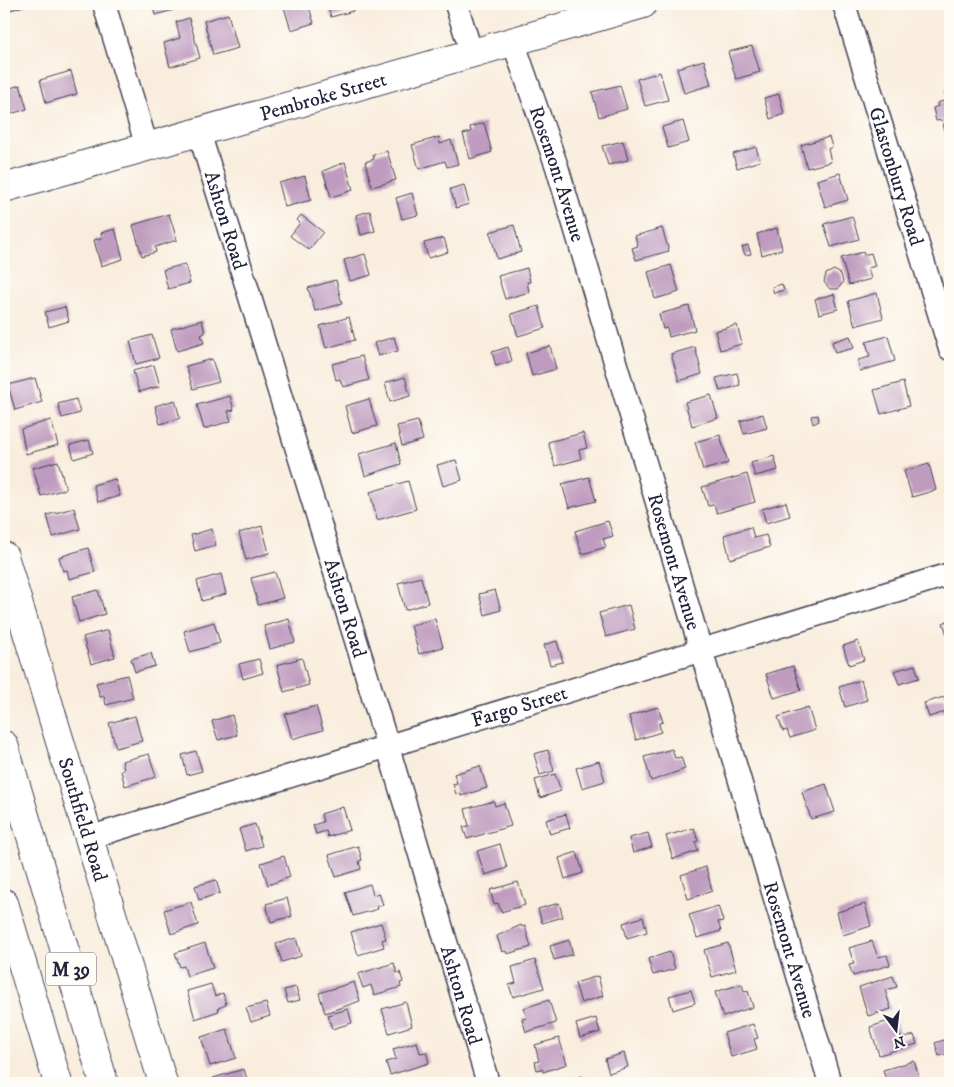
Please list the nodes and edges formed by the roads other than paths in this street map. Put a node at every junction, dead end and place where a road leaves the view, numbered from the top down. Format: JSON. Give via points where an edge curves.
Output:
{"nodes":[{"id":1,"x":104,"y":4,"type":"edge"},
{"id":2,"x":456,"y":4,"type":"edge"},
{"id":3,"x":643,"y":4,"type":"edge"},
{"id":4,"x":844,"y":4,"type":"edge"},
{"id":5,"x":513,"y":42,"type":"junction"},
{"id":6,"x":472,"y":54,"type":"junction"},
{"id":7,"x":199,"y":132,"type":"junction"},
{"id":8,"x":147,"y":147,"type":"junction"},
{"id":9,"x":4,"y":188,"type":"edge"},
{"id":10,"x":950,"y":349,"type":"edge"},
{"id":11,"x":4,"y":556,"type":"edge"},
{"id":12,"x":950,"y":574,"type":"edge"},
{"id":13,"x":700,"y":651,"type":"junction"},
{"id":14,"x":4,"y":745,"type":"edge"},
{"id":15,"x":388,"y":747,"type":"junction"},
{"id":16,"x":88,"y":838,"type":"junction"},
{"id":17,"x":4,"y":903,"type":"edge"},
{"id":18,"x":41,"y":1028,"type":"junction"},
{"id":19,"x":53,"y":1083,"type":"edge"},
{"id":20,"x":58,"y":1083,"type":"edge"},
{"id":21,"x":104,"y":1083,"type":"edge"},
{"id":22,"x":163,"y":1083,"type":"edge"},
{"id":23,"x":488,"y":1083,"type":"edge"},
{"id":24,"x":830,"y":1083,"type":"edge"}],
"edges":[{"from":1,"to":8,"type":"street"},
{"from":2,"to":6,"type":"street"},
{"from":3,"to":5,"type":"main road","name":"Pembroke Street"},
{"from":4,"to":10,"type":"street","name":"Glastonbury Road"},
{"from":5,"to":6,"type":"main road","name":"Pembroke Street"},
{"from":5,"to":13,"type":"street","name":"Rosemont Avenue","via":[[557,167]]},
{"from":6,"to":7,"type":"main road","name":"Pembroke Street"},
{"from":7,"to":8,"type":"main road","name":"Pembroke Street"},
{"from":7,"to":15,"type":"street","name":"Ashton Road"},
{"from":8,"to":9,"type":"main road","name":"Pembroke Street"},
{"from":11,"to":16,"type":"main road","name":"Southfield Road"},
{"from":12,"to":13,"type":"street","name":"Fargo Street"},
{"from":13,"to":15,"type":"street","name":"Fargo Street"},
{"from":13,"to":24,"type":"street","name":"Rosemont Avenue"},
{"from":14,"to":21,"type":"main road","number":"M 39"},
{"from":15,"to":16,"type":"street","name":"Fargo Street"},
{"from":15,"to":23,"type":"street","name":"Ashton Road"},
{"from":16,"to":22,"type":"main road","name":"Southfield Road"},
{"from":17,"to":18,"type":"main road","number":"M 39"},
{"from":18,"to":19,"type":"main road"},
{"from":18,"to":20,"type":"main road","number":"M 39"}]}
